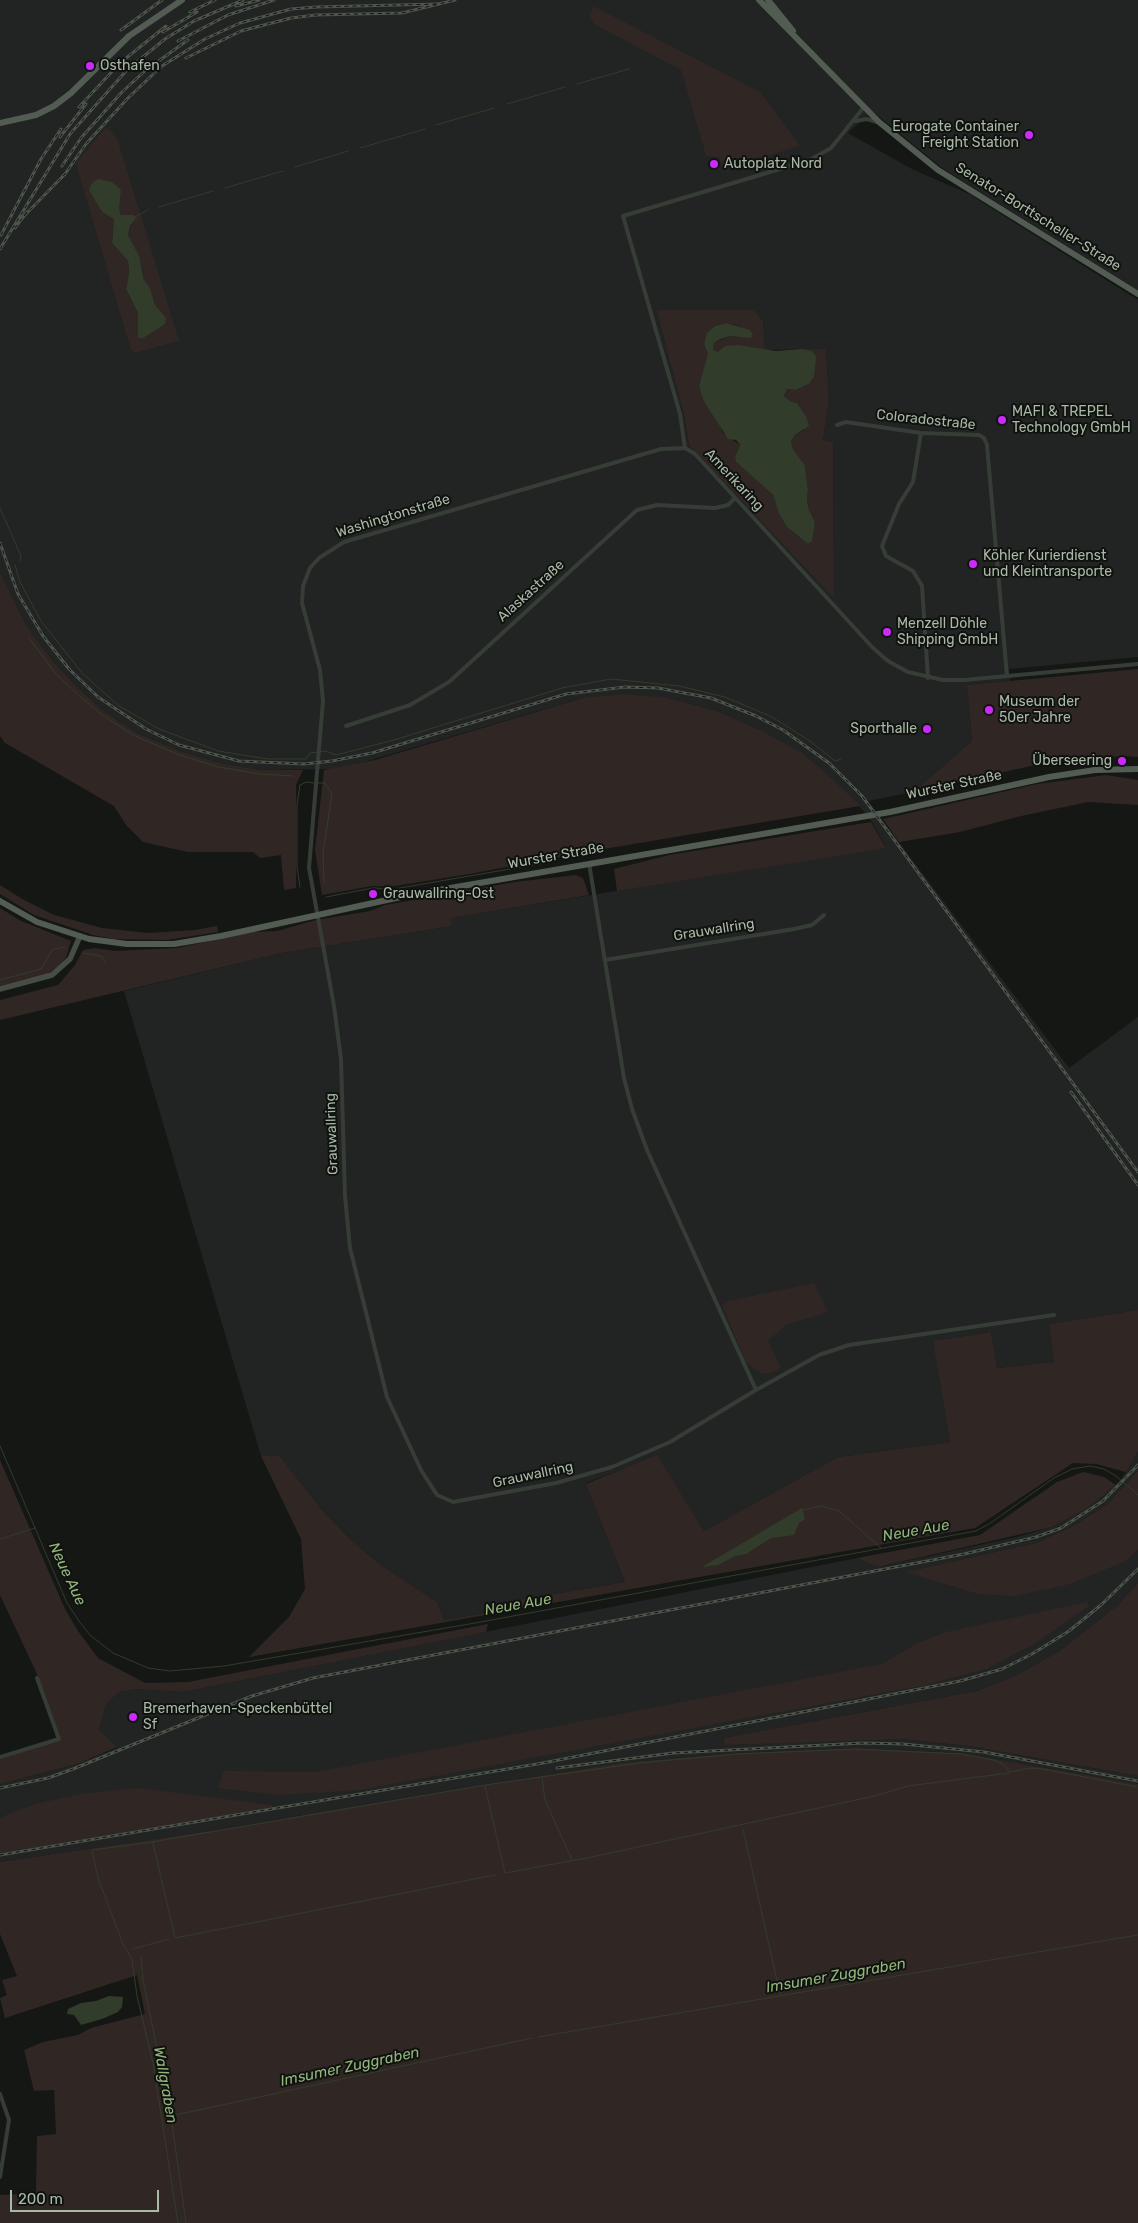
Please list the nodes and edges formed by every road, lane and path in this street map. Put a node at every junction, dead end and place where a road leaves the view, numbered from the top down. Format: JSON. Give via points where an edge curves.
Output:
{"nodes":[{"id":1,"x":182,"y":0,"type":"edge"},
{"id":2,"x":759,"y":0,"type":"edge"},
{"id":3,"x":768,"y":0,"type":"edge"},
{"id":4,"x":798,"y":38,"type":"junction"},
{"id":5,"x":864,"y":107,"type":"junction"},
{"id":6,"x":853,"y":122,"type":"junction"},
{"id":7,"x":879,"y":122,"type":"junction"},
{"id":8,"x":0,"y":123,"type":"edge"},
{"id":9,"x":1138,"y":294,"type":"edge"},
{"id":10,"x":837,"y":425,"type":"dead end"},
{"id":11,"x":921,"y":433,"type":"junction"},
{"id":12,"x":685,"y":448,"type":"junction"},
{"id":13,"x":735,"y":498,"type":"junction"},
{"id":14,"x":1138,"y":664,"type":"edge"},
{"id":15,"x":1007,"y":676,"type":"junction"},
{"id":16,"x":928,"y":678,"type":"junction"},
{"id":17,"x":346,"y":726,"type":"dead end"},
{"id":18,"x":1138,"y":769,"type":"edge"},
{"id":19,"x":589,"y":864,"type":"junction"},
{"id":20,"x":0,"y":901,"type":"edge"},
{"id":21,"x":317,"y":915,"type":"junction"},
{"id":22,"x":824,"y":915,"type":"dead end"},
{"id":23,"x":80,"y":936,"type":"junction"},
{"id":24,"x":605,"y":960,"type":"junction"},
{"id":25,"x":0,"y":989,"type":"edge"},
{"id":26,"x":1054,"y":1315,"type":"dead end"},
{"id":27,"x":756,"y":1390,"type":"junction"},
{"id":28,"x":37,"y":1678,"type":"dead end"},
{"id":29,"x":0,"y":1757,"type":"edge"},
{"id":30,"x":0,"y":2094,"type":"edge"},
{"id":31,"x":0,"y":2177,"type":"edge"}],
"edges":[{"from":1,"to":8,"type":"main road","via":[[129,36],[54,106],[36,115]]},
{"from":2,"to":4,"type":"main road","name":"Senator-Borttscheller-Straße"},
{"from":3,"to":4,"type":"main road","name":"Senator-Borttscheller-Straße"},
{"from":4,"to":5,"type":"main road","name":"Senator-Borttscheller-Straße"},
{"from":5,"to":6,"type":"street"},
{"from":5,"to":7,"type":"main road","name":"Senator-Borttscheller-Straße"},
{"from":6,"to":7,"type":"street","via":[[867,119]]},
{"from":6,"to":12,"type":"street","name":"Amerikaring","via":[[831,148],[810,160],[623,216],[680,414]]},
{"from":7,"to":9,"type":"main road","name":"Senator-Borttscheller-Straße","via":[[938,170]]},
{"from":10,"to":11,"type":"street","name":"Coloradostraße","via":[[846,422]]},
{"from":11,"to":15,"type":"street","name":"Coloradostraße","via":[[979,435],[987,445]]},
{"from":11,"to":16,"type":"street","via":[[913,482],[882,541],[883,551],[890,559],[913,571],[922,586]]},
{"from":12,"to":13,"type":"street","name":"Amerikaring","via":[[695,454]]},
{"from":12,"to":21,"type":"street","name":"Washingtonstraße","via":[[661,449],[344,542],[331,548],[310,568],[303,586],[302,603],[320,670],[323,701],[309,868]]},
{"from":13,"to":16,"type":"street","name":"Amerikaring","via":[[888,662]]},
{"from":13,"to":17,"type":"street","name":"Alaskastraße","via":[[728,505],[715,508],[657,505],[638,510],[448,682],[410,705]]},
{"from":14,"to":15,"type":"street","name":"Amerikaring"},
{"from":15,"to":16,"type":"street","name":"Amerikaring","via":[[964,680]]},
{"from":18,"to":19,"type":"main road","name":"Wurster Straße","via":[[1094,770],[1049,777],[890,812]]},
{"from":19,"to":21,"type":"main road","name":"Wurster Straße","via":[[420,893]]},
{"from":19,"to":24,"type":"street"},
{"from":20,"to":23,"type":"main road","name":"Wurster Straße","via":[[37,922]]},
{"from":21,"to":23,"type":"main road","name":"Wurster Straße","via":[[174,944],[127,944]]},
{"from":21,"to":27,"type":"street","name":"Grauwallring","via":[[340,1059],[345,1196],[352,1256],[387,1396],[436,1495],[453,1502],[462,1501],[556,1483],[612,1467],[670,1442]]},
{"from":22,"to":24,"type":"street","name":"Grauwallring","via":[[812,924],[794,929]]},
{"from":23,"to":25,"type":"street","via":[[70,959],[52,975]]},
{"from":24,"to":27,"type":"street","via":[[624,1078],[639,1130]]},
{"from":26,"to":27,"type":"street","via":[[849,1345],[820,1355]]},
{"from":28,"to":29,"type":"street","via":[[59,1739]]},
{"from":30,"to":31,"type":"street","via":[[8,2120]]}]}
